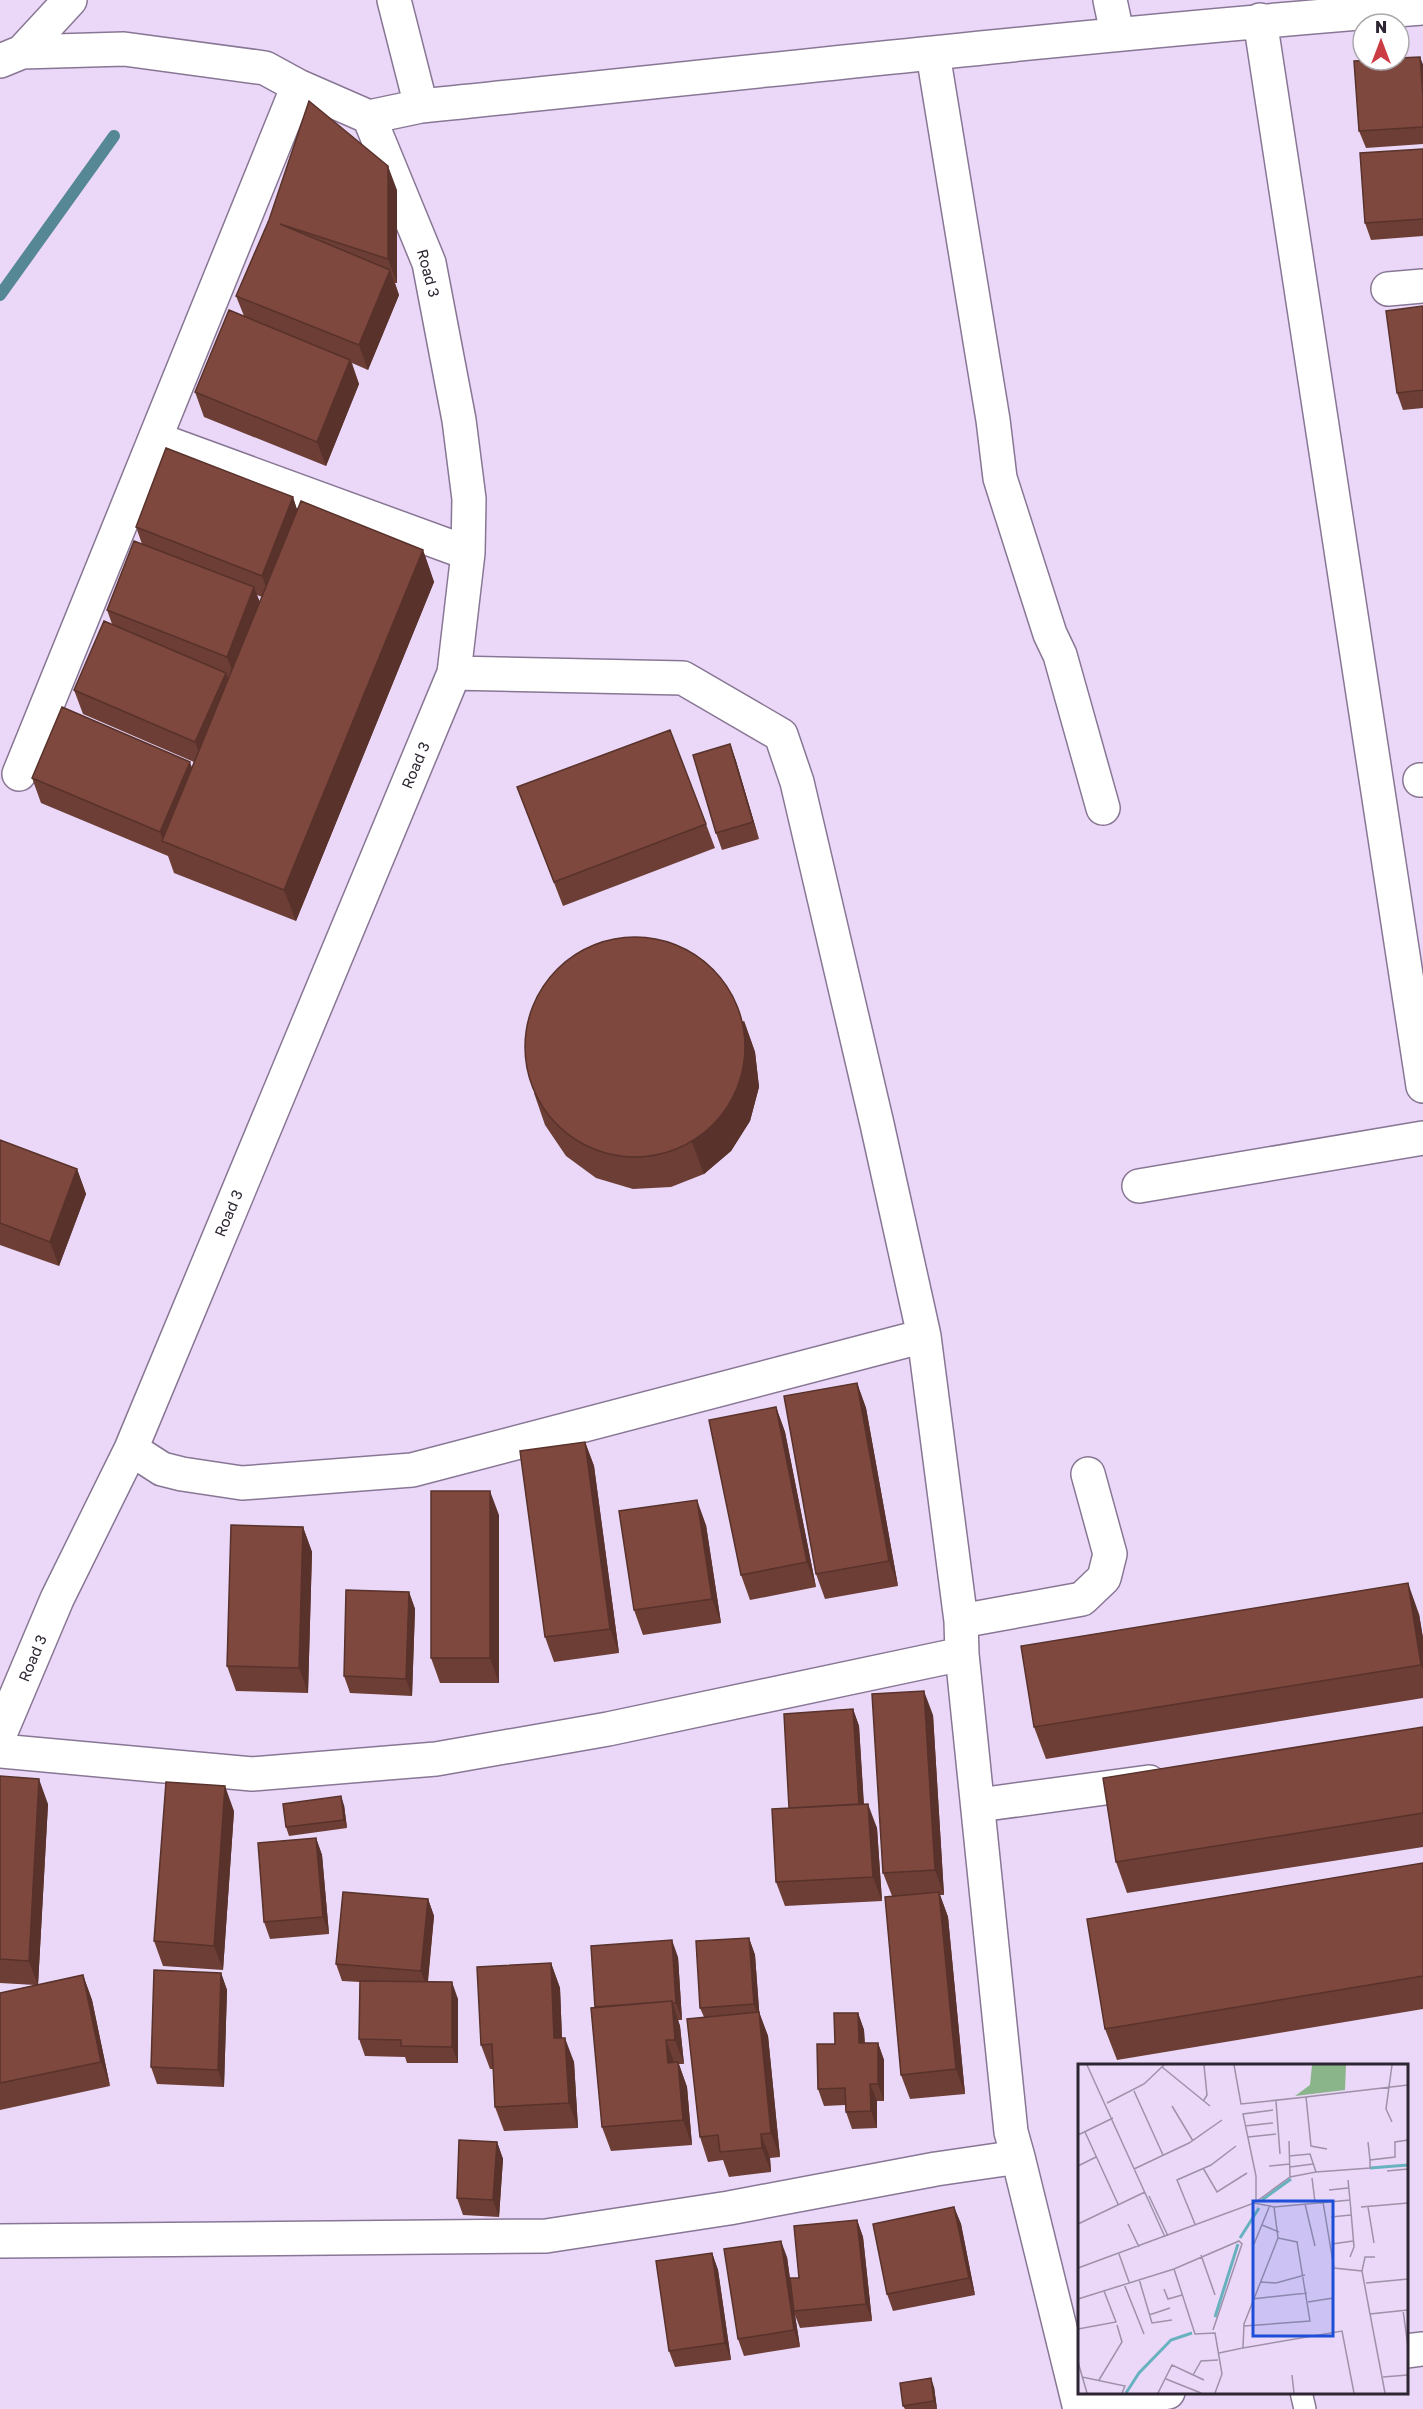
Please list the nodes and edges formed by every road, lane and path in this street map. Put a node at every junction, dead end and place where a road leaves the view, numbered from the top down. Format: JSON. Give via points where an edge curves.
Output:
{"nodes":[{"id":1,"x":394,"y":0,"type":"edge"},
{"id":2,"x":1110,"y":0,"type":"edge"},
{"id":3,"x":66,"y":2,"type":"edge"},
{"id":4,"x":1423,"y":8,"type":"edge"},
{"id":5,"x":1260,"y":20,"type":"junction"},
{"id":6,"x":1117,"y":33,"type":"junction"},
{"id":7,"x":933,"y":54,"type":"junction"},
{"id":8,"x":11,"y":57,"type":"edge"},
{"id":9,"x":298,"y":86,"type":"junction"},
{"id":10,"x":421,"y":106,"type":"junction"},
{"id":11,"x":369,"y":117,"type":"junction"},
{"id":12,"x":1423,"y":286,"type":"edge"},
{"id":13,"x":1388,"y":289,"type":"dead end"},
{"id":14,"x":156,"y":439,"type":"junction"},
{"id":15,"x":468,"y":553,"type":"junction"},
{"id":16,"x":454,"y":673,"type":"junction"},
{"id":17,"x":20,"y":774,"type":"dead end"},
{"id":18,"x":1102,"y":808,"type":"dead end"},
{"id":19,"x":1423,"y":1086,"type":"edge"},
{"id":20,"x":1423,"y":1138,"type":"edge"},
{"id":21,"x":1139,"y":1186,"type":"dead end"},
{"id":22,"x":924,"y":1336,"type":"junction"},
{"id":23,"x":131,"y":1449,"type":"junction"},
{"id":24,"x":1088,"y":1474,"type":"dead end"},
{"id":25,"x":961,"y":1621,"type":"junction"},
{"id":26,"x":962,"y":1654,"type":"junction"},
{"id":27,"x":0,"y":1734,"type":"edge"},
{"id":28,"x":0,"y":1751,"type":"edge"},
{"id":29,"x":1178,"y":1778,"type":"edge"},
{"id":30,"x":979,"y":1805,"type":"junction"},
{"id":31,"x":1018,"y":2157,"type":"junction"},
{"id":32,"x":0,"y":2241,"type":"edge"},
{"id":33,"x":1423,"y":2349,"type":"edge"},
{"id":34,"x":1408,"y":2351,"type":"edge"},
{"id":35,"x":1078,"y":2393,"type":"edge"},
{"id":36,"x":1078,"y":2394,"type":"edge"},
{"id":37,"x":1158,"y":2394,"type":"edge"},
{"id":38,"x":1301,"y":2394,"type":"edge"},
{"id":39,"x":1082,"y":2409,"type":"edge"},
{"id":40,"x":1305,"y":2409,"type":"edge"}],
"edges":[{"from":1,"to":10,"type":"street"},
{"from":2,"to":6,"type":"street"},
{"from":3,"to":8,"type":"street"},
{"from":4,"to":5,"type":"street"},
{"from":5,"to":6,"type":"street"},
{"from":5,"to":19,"type":"street"},
{"from":6,"to":7,"type":"street"},
{"from":7,"to":10,"type":"street"},
{"from":7,"to":18,"type":"street","via":[[1000,478],[1060,655]]},
{"from":8,"to":9,"type":"street","via":[[124,49],[265,69]]},
{"from":9,"to":11,"type":"street"},
{"from":9,"to":14,"type":"street"},
{"from":10,"to":11,"type":"street"},
{"from":11,"to":15,"type":"street","name":"Road 3","via":[[429,263],[470,499]]},
{"from":12,"to":13,"type":"street"},
{"from":14,"to":15,"type":"street"},
{"from":14,"to":17,"type":"street"},
{"from":15,"to":16,"type":"street","name":"Road 3"},
{"from":16,"to":22,"type":"street","via":[[683,678],[782,735],[797,782]]},
{"from":16,"to":23,"type":"street","name":"Road 3"},
{"from":20,"to":21,"type":"street"},
{"from":22,"to":23,"type":"street","via":[[412,1470],[242,1483],[162,1469]]},
{"from":22,"to":25,"type":"street"},
{"from":23,"to":27,"type":"street","name":"Road 3","via":[[57,1599]]},
{"from":24,"to":25,"type":"street","via":[[1110,1554],[1104,1578],[1082,1599]]},
{"from":25,"to":26,"type":"street"},
{"from":26,"to":28,"type":"street","via":[[608,1729],[436,1759],[252,1774]]},
{"from":26,"to":30,"type":"street"},
{"from":29,"to":30,"type":"street"},
{"from":30,"to":31,"type":"street","via":[[1011,2132]]},
{"from":31,"to":32,"type":"street","via":[[546,2236]]},
{"from":31,"to":35,"type":"street"},
{"from":33,"to":34,"type":"street"},
{"from":36,"to":39,"type":"street"},
{"from":37,"to":39,"type":"street"},
{"from":38,"to":40,"type":"lane"}]}
